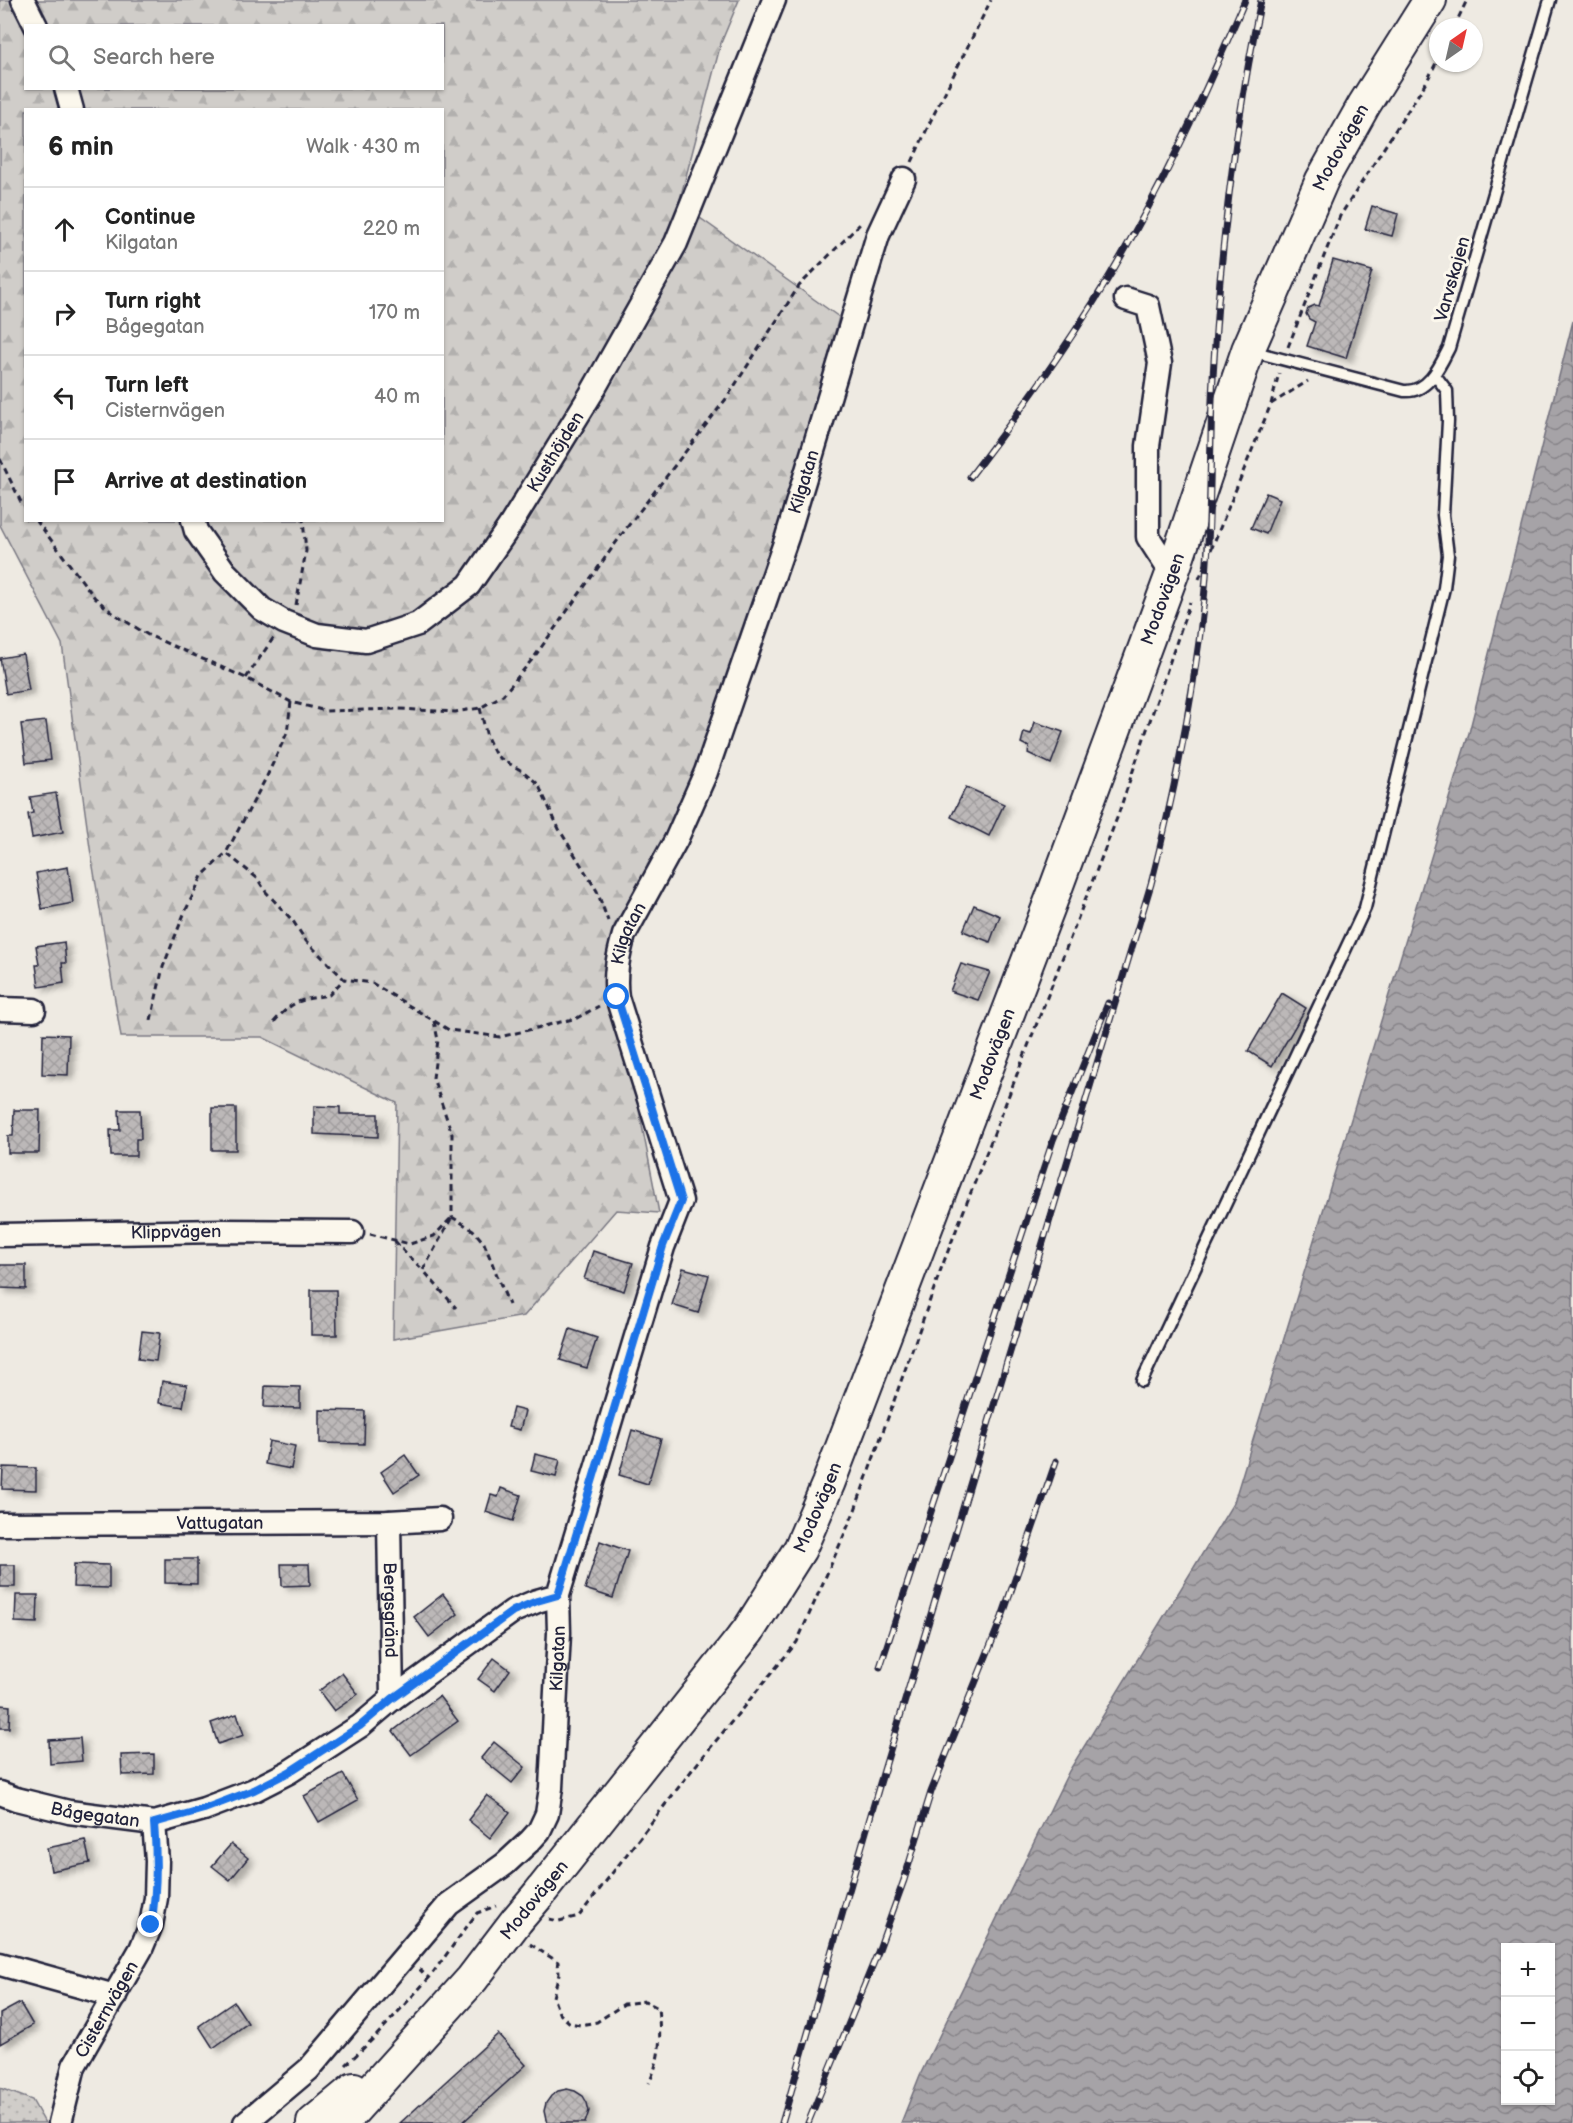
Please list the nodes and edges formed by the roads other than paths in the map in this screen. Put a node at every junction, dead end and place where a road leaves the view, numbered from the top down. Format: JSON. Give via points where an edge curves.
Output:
{"nodes":[{"id":1,"x":23,"y":0,"type":"edge"},
{"id":2,"x":774,"y":0,"type":"edge"},
{"id":3,"x":1430,"y":0,"type":"edge"},
{"id":4,"x":1550,"y":0,"type":"edge"},
{"id":5,"x":35,"y":24,"type":"edge"},
{"id":6,"x":67,"y":90,"type":"edge"},
{"id":7,"x":71,"y":108,"type":"edge"},
{"id":8,"x":904,"y":179,"type":"road end"},
{"id":9,"x":1126,"y":299,"type":"dead end"},
{"id":10,"x":1248,"y":350,"type":"junction"},
{"id":11,"x":1435,"y":375,"type":"junction"},
{"id":12,"x":194,"y":522,"type":"edge"},
{"id":13,"x":1172,"y":574,"type":"junction"},
{"id":14,"x":0,"y":1009,"type":"edge"},
{"id":15,"x":34,"y":1010,"type":"dead end"},
{"id":16,"x":352,"y":1232,"type":"road end"},
{"id":17,"x":0,"y":1235,"type":"edge"},
{"id":18,"x":1142,"y":1381,"type":"dead end"},
{"id":19,"x":440,"y":1519,"type":"dead end"},
{"id":20,"x":389,"y":1522,"type":"junction"},
{"id":21,"x":0,"y":1524,"type":"edge"},
{"id":22,"x":558,"y":1595,"type":"junction"},
{"id":23,"x":392,"y":1699,"type":"junction"},
{"id":24,"x":0,"y":1793,"type":"edge"},
{"id":25,"x":154,"y":1823,"type":"junction"},
{"id":26,"x":0,"y":1964,"type":"edge"},
{"id":27,"x":115,"y":1996,"type":"junction"},
{"id":28,"x":426,"y":2032,"type":"junction"},
{"id":29,"x":60,"y":2123,"type":"edge"},
{"id":30,"x":245,"y":2123,"type":"edge"},
{"id":31,"x":313,"y":2123,"type":"edge"},
{"id":32,"x":342,"y":2123,"type":"edge"}],
"edges":[{"from":1,"to":5,"type":"street"},
{"from":2,"to":12,"type":"street","name":"Kusthöjden","via":[[676,243],[591,394],[469,585],[418,624],[366,641],[317,635],[262,609],[225,572]]},
{"from":3,"to":10,"type":"main road","name":"Modovägen","via":[[1322,180]]},
{"from":4,"to":11,"type":"lane","name":"Varvskajen","via":[[1449,348]]},
{"from":6,"to":7,"type":"street"},
{"from":8,"to":22,"type":"street","name":"Kilgatan","via":[[878,235],[787,537],[706,772],[676,840],[624,935],[620,951],[614,980],[617,997],[681,1201],[663,1246]]},
{"from":9,"to":13,"type":"street","via":[[1148,306],[1160,363],[1148,446],[1148,537]]},
{"from":10,"to":11,"type":"lane","name":"Varvskajen","via":[[1408,392]]},
{"from":10,"to":13,"type":"main road","name":"Modovägen"},
{"from":11,"to":18,"type":"lane","via":[[1447,391],[1443,515],[1448,555],[1444,588],[1365,908]]},
{"from":13,"to":28,"type":"main road","name":"Modovägen","bridge":true,"via":[[1057,885],[800,1549],[748,1631]]},
{"from":14,"to":15,"type":"street"},
{"from":16,"to":17,"type":"street","name":"Klippvägen"},
{"from":19,"to":20,"type":"street","name":"Vattugatan"},
{"from":20,"to":21,"type":"street","name":"Vattugatan"},
{"from":20,"to":23,"type":"street","name":"Bergsgränd"},
{"from":22,"to":23,"type":"street","name":"Bågegatan","via":[[513,1611]]},
{"from":22,"to":30,"type":"street","name":"Kilgatan","via":[[560,1633],[551,1788],[547,1815],[538,1831],[505,1864],[449,1904],[309,2068]]},
{"from":23,"to":25,"type":"street","name":"Bågegatan","via":[[360,1726],[289,1772],[204,1809]]},
{"from":24,"to":25,"type":"street","name":"Bågegatan","via":[[69,1812]]},
{"from":25,"to":27,"type":"street","name":"Cisternvägen","via":[[156,1898],[151,1925]]},
{"from":26,"to":27,"type":"street"},
{"from":27,"to":29,"type":"street","name":"Cisternvägen","via":[[74,2066]]},
{"from":28,"to":31,"type":"main road","name":"Modovägen"},
{"from":28,"to":32,"type":"main road","name":"Modovägen"}]}
